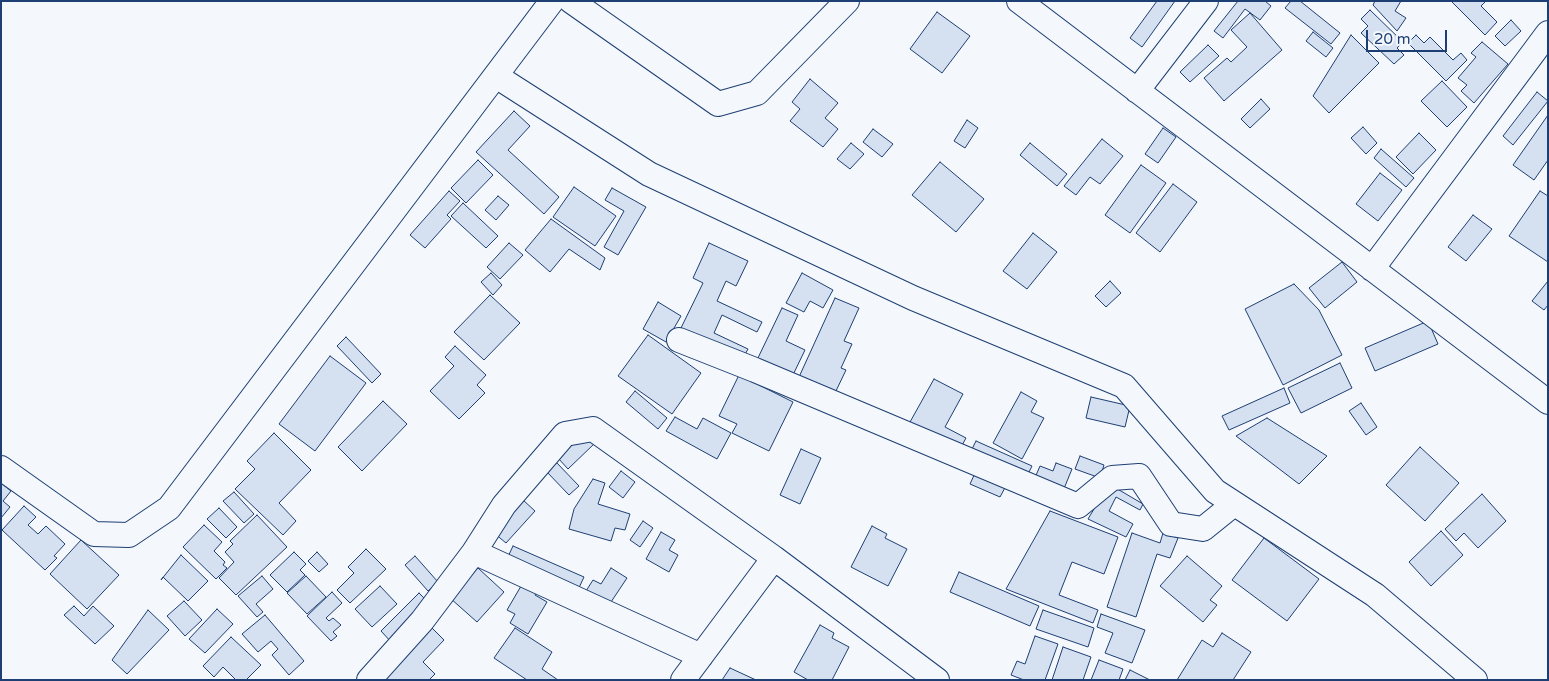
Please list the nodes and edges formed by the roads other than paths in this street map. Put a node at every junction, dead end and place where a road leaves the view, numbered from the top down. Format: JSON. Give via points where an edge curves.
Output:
{"nodes":[{"id":1,"x":552,"y":1,"type":"edge"},
{"id":2,"x":571,"y":1,"type":"edge"},
{"id":3,"x":847,"y":1,"type":"edge"},
{"id":4,"x":1019,"y":1,"type":"edge"},
{"id":5,"x":1206,"y":1,"type":"edge"},
{"id":6,"x":1548,"y":33,"type":"edge"},
{"id":7,"x":496,"y":76,"type":"junction"},
{"id":8,"x":1137,"y":91,"type":"junction"},
{"id":9,"x":1372,"y":269,"type":"junction"},
{"id":10,"x":679,"y":340,"type":"dead end"},
{"id":11,"x":1548,"y":402,"type":"edge"},
{"id":12,"x":1,"y":468,"type":"edge"},
{"id":13,"x":1234,"y":504,"type":"junction"},
{"id":14,"x":474,"y":552,"type":"junction"},
{"id":15,"x":774,"y":558,"type":"junction"},
{"id":16,"x":701,"y":656,"type":"junction"},
{"id":17,"x":369,"y":680,"type":"edge"},
{"id":18,"x":683,"y":680,"type":"edge"},
{"id":19,"x":937,"y":680,"type":"edge"},
{"id":20,"x":1475,"y":680,"type":"edge"}],
"edges":[{"from":1,"to":7,"type":"street"},
{"from":2,"to":3,"type":"street","via":[[718,104],[757,93]]},
{"from":4,"to":8,"type":"street"},
{"from":5,"to":8,"type":"street"},
{"from":6,"to":9,"type":"street"},
{"from":7,"to":12,"type":"street","via":[[169,508],[130,535],[94,534]]},
{"from":7,"to":13,"type":"street","via":[[649,174],[912,298],[1124,386],[1215,491]]},
{"from":8,"to":9,"type":"street"},
{"from":9,"to":11,"type":"street"},
{"from":10,"to":13,"type":"street","via":[[1078,506],[1112,478],[1138,476],[1170,524],[1203,529]]},
{"from":13,"to":20,"type":"street","via":[[1375,595]]},
{"from":14,"to":15,"type":"street","via":[[504,505],[565,434],[593,430]]},
{"from":14,"to":16,"type":"street"},
{"from":14,"to":17,"type":"street","via":[[422,621]]},
{"from":15,"to":16,"type":"street"},
{"from":15,"to":19,"type":"street"},
{"from":16,"to":18,"type":"street"}]}
